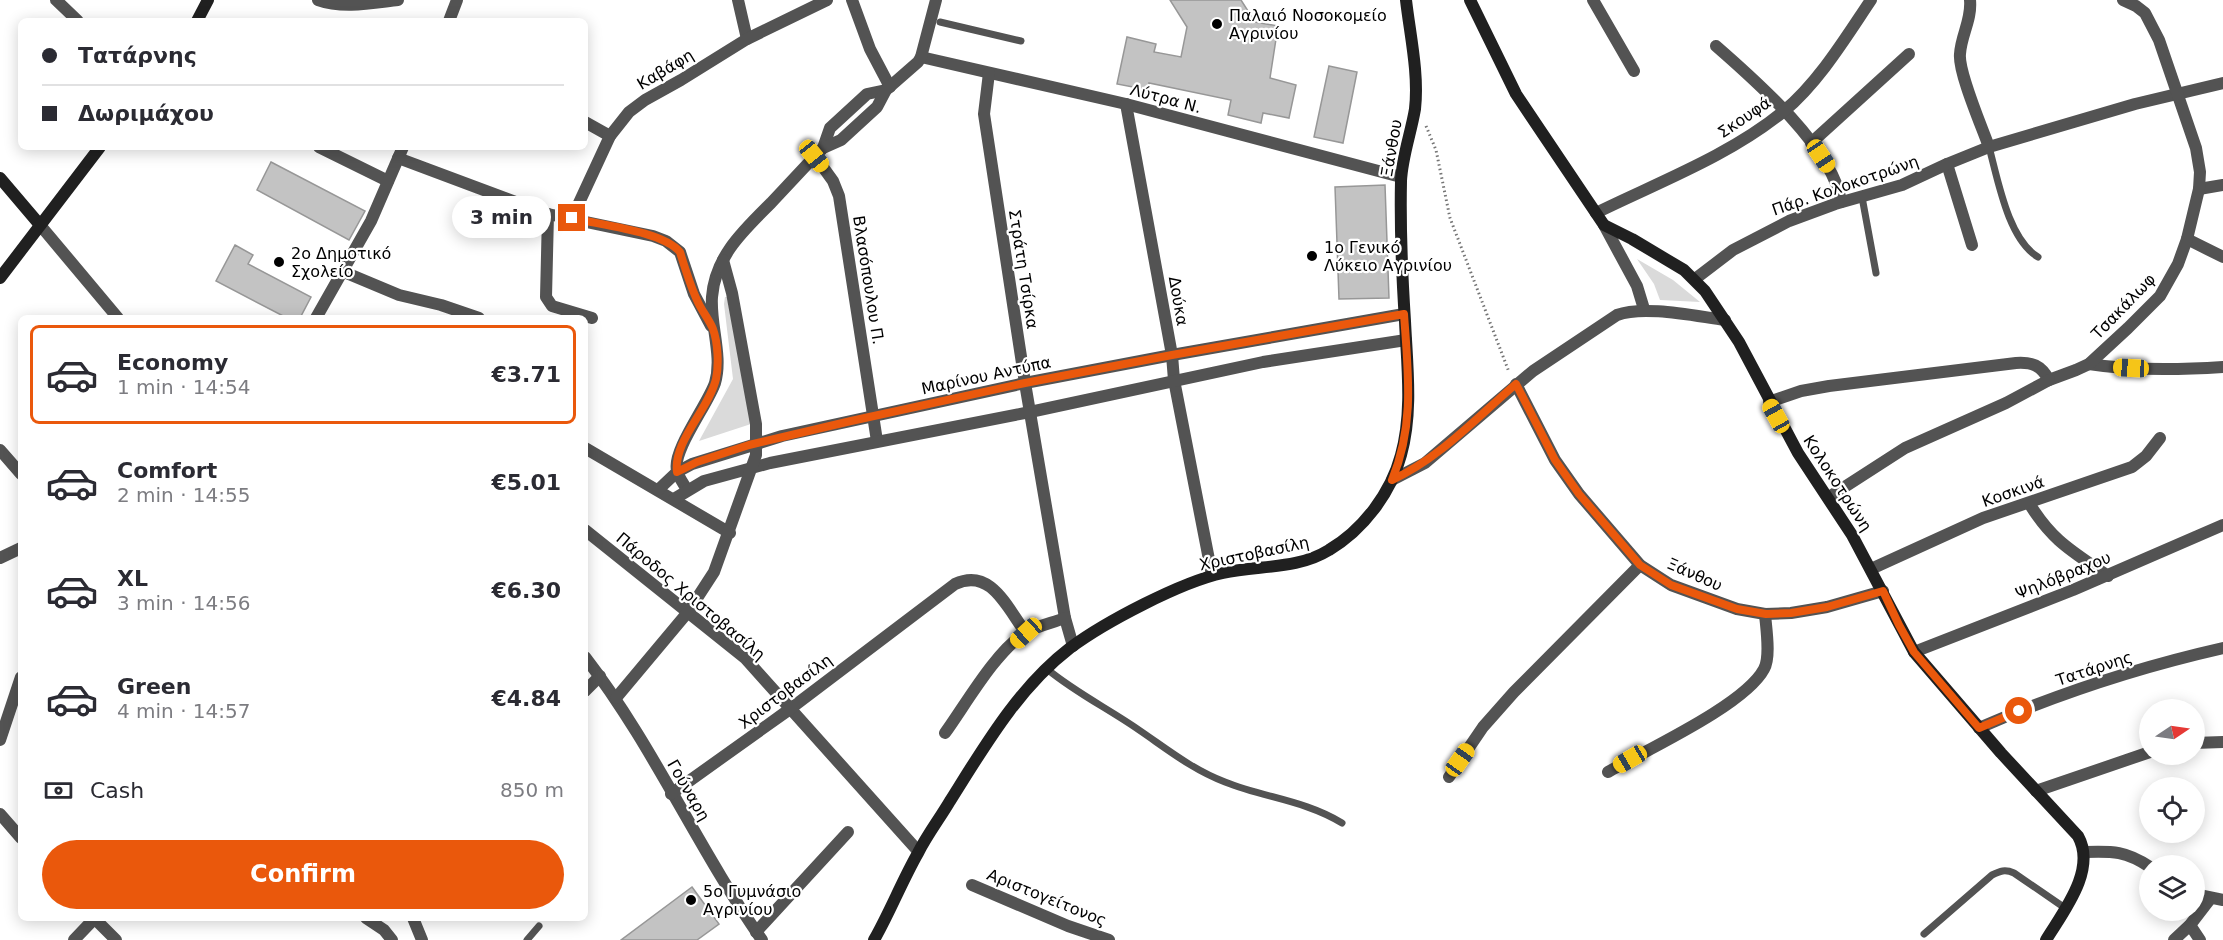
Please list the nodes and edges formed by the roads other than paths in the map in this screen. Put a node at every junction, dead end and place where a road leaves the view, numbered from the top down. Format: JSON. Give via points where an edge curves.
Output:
{"nodes":[{"id":1,"x":56,"y":0,"type":"edge"},
{"id":2,"x":208,"y":0,"type":"edge"},
{"id":3,"x":318,"y":0,"type":"edge"},
{"id":4,"x":398,"y":0,"type":"edge"},
{"id":5,"x":457,"y":0,"type":"edge"},
{"id":6,"x":738,"y":0,"type":"edge"},
{"id":7,"x":827,"y":0,"type":"edge"},
{"id":8,"x":852,"y":0,"type":"edge"},
{"id":9,"x":936,"y":0,"type":"edge"},
{"id":10,"x":1406,"y":0,"type":"edge"},
{"id":11,"x":1470,"y":0,"type":"edge"},
{"id":12,"x":1593,"y":0,"type":"edge"},
{"id":13,"x":1970,"y":0,"type":"edge"},
{"id":14,"x":2123,"y":0,"type":"edge"},
{"id":15,"x":1865,"y":2,"type":"edge"},
{"id":16,"x":75,"y":18,"type":"edge"},
{"id":17,"x":198,"y":18,"type":"edge"},
{"id":18,"x":450,"y":18,"type":"edge"},
{"id":19,"x":940,"y":22,"type":"dead end"},
{"id":20,"x":747,"y":39,"type":"junction"},
{"id":21,"x":1021,"y":41,"type":"dead end"},
{"id":22,"x":1716,"y":46,"type":"dead end"},
{"id":23,"x":1909,"y":54,"type":"dead end"},
{"id":24,"x":921,"y":57,"type":"junction"},
{"id":25,"x":1634,"y":71,"type":"dead end"},
{"id":26,"x":989,"y":73,"type":"junction"},
{"id":27,"x":2223,"y":83,"type":"edge"},
{"id":28,"x":888,"y":88,"type":"junction"},
{"id":29,"x":2178,"y":93,"type":"junction"},
{"id":30,"x":1126,"y":104,"type":"junction"},
{"id":31,"x":1784,"y":111,"type":"junction"},
{"id":32,"x":588,"y":124,"type":"edge"},
{"id":33,"x":610,"y":136,"type":"junction"},
{"id":34,"x":1811,"y":143,"type":"junction"},
{"id":35,"x":1989,"y":147,"type":"junction"},
{"id":36,"x":97,"y":150,"type":"edge"},
{"id":37,"x":325,"y":150,"type":"edge"},
{"id":38,"x":819,"y":152,"type":"junction"},
{"id":39,"x":400,"y":153,"type":"edge"},
{"id":40,"x":1947,"y":164,"type":"junction"},
{"id":41,"x":0,"y":177,"type":"edge"},
{"id":42,"x":1401,"y":177,"type":"junction"},
{"id":43,"x":388,"y":181,"type":"junction"},
{"id":44,"x":2223,"y":185,"type":"edge"},
{"id":45,"x":2199,"y":189,"type":"junction"},
{"id":46,"x":1862,"y":197,"type":"junction"},
{"id":47,"x":1841,"y":202,"type":"junction"},
{"id":48,"x":1596,"y":213,"type":"junction"},
{"id":49,"x":548,"y":214,"type":"junction"},
{"id":50,"x":572,"y":218,"type":"junction"},
{"id":51,"x":40,"y":225,"type":"junction"},
{"id":52,"x":1604,"y":225,"type":"junction"},
{"id":53,"x":2187,"y":239,"type":"junction"},
{"id":54,"x":1972,"y":245,"type":"dead end"},
{"id":55,"x":2037,"y":257,"type":"dead end"},
{"id":56,"x":2223,"y":257,"type":"edge"},
{"id":57,"x":723,"y":260,"type":"junction"},
{"id":58,"x":344,"y":272,"type":"junction"},
{"id":59,"x":1875,"y":273,"type":"dead end"},
{"id":60,"x":0,"y":278,"type":"edge"},
{"id":61,"x":1695,"y":279,"type":"junction"},
{"id":62,"x":1644,"y":309,"type":"junction"},
{"id":63,"x":452,"y":313,"type":"edge"},
{"id":64,"x":1404,"y":314,"type":"junction"},
{"id":65,"x":115,"y":315,"type":"edge"},
{"id":66,"x":318,"y":315,"type":"edge"},
{"id":67,"x":582,"y":315,"type":"edge"},
{"id":68,"x":588,"y":317,"type":"edge"},
{"id":69,"x":592,"y":318,"type":"dead end"},
{"id":70,"x":1725,"y":320,"type":"junction"},
{"id":71,"x":713,"y":329,"type":"junction"},
{"id":72,"x":1279,"y":336,"type":"junction"},
{"id":73,"x":1406,"y":340,"type":"junction"},
{"id":74,"x":1172,"y":355,"type":"junction"},
{"id":75,"x":1282,"y":358,"type":"junction"},
{"id":76,"x":2089,"y":364,"type":"junction"},
{"id":77,"x":2223,"y":367,"type":"edge"},
{"id":78,"x":1174,"y":380,"type":"junction"},
{"id":79,"x":2049,"y":380,"type":"junction"},
{"id":80,"x":1025,"y":383,"type":"junction"},
{"id":81,"x":1516,"y":384,"type":"junction"},
{"id":82,"x":1769,"y":402,"type":"junction"},
{"id":83,"x":1030,"y":412,"type":"junction"},
{"id":84,"x":874,"y":416,"type":"junction"},
{"id":85,"x":2160,"y":438,"type":"dead end"},
{"id":86,"x":878,"y":441,"type":"junction"},
{"id":87,"x":757,"y":443,"type":"junction"},
{"id":88,"x":0,"y":450,"type":"edge"},
{"id":89,"x":588,"y":450,"type":"edge"},
{"id":90,"x":753,"y":467,"type":"junction"},
{"id":91,"x":18,"y":471,"type":"edge"},
{"id":92,"x":677,"y":472,"type":"junction"},
{"id":93,"x":1392,"y":480,"type":"junction"},
{"id":94,"x":658,"y":490,"type":"junction"},
{"id":95,"x":687,"y":490,"type":"junction"},
{"id":96,"x":1829,"y":496,"type":"junction"},
{"id":97,"x":674,"y":499,"type":"junction"},
{"id":98,"x":2029,"y":503,"type":"junction"},
{"id":99,"x":2223,"y":525,"type":"edge"},
{"id":100,"x":588,"y":532,"type":"edge"},
{"id":101,"x":730,"y":533,"type":"junction"},
{"id":102,"x":18,"y":549,"type":"edge"},
{"id":103,"x":0,"y":558,"type":"edge"},
{"id":104,"x":1640,"y":565,"type":"junction"},
{"id":105,"x":1871,"y":569,"type":"junction"},
{"id":106,"x":1212,"y":575,"type":"junction"},
{"id":107,"x":2108,"y":576,"type":"junction"},
{"id":108,"x":1883,"y":591,"type":"junction"},
{"id":109,"x":688,"y":612,"type":"junction"},
{"id":110,"x":1766,"y":614,"type":"junction"},
{"id":111,"x":1065,"y":618,"type":"junction"},
{"id":112,"x":1026,"y":633,"type":"junction"},
{"id":113,"x":1073,"y":646,"type":"junction"},
{"id":114,"x":2223,"y":648,"type":"edge"},
{"id":115,"x":1914,"y":652,"type":"junction"},
{"id":116,"x":588,"y":661,"type":"edge"},
{"id":117,"x":1047,"y":669,"type":"junction"},
{"id":118,"x":600,"y":676,"type":"junction"},
{"id":119,"x":18,"y":686,"type":"edge"},
{"id":120,"x":588,"y":688,"type":"edge"},
{"id":121,"x":616,"y":698,"type":"junction"},
{"id":122,"x":790,"y":710,"type":"junction"},
{"id":123,"x":1979,"y":728,"type":"junction"},
{"id":124,"x":945,"y":733,"type":"dead end"},
{"id":125,"x":0,"y":740,"type":"edge"},
{"id":126,"x":2223,"y":742,"type":"edge"},
{"id":127,"x":2205,"y":743,"type":"edge"},
{"id":128,"x":2139,"y":756,"type":"edge"},
{"id":129,"x":1608,"y":772,"type":"dead end"},
{"id":130,"x":1449,"y":777,"type":"dead end"},
{"id":131,"x":2036,"y":791,"type":"junction"},
{"id":132,"x":671,"y":794,"type":"junction"},
{"id":133,"x":0,"y":814,"type":"edge"},
{"id":134,"x":1342,"y":823,"type":"dead end"},
{"id":135,"x":848,"y":832,"type":"dead end"},
{"id":136,"x":18,"y":835,"type":"edge"},
{"id":137,"x":918,"y":851,"type":"junction"},
{"id":138,"x":2085,"y":852,"type":"junction"},
{"id":139,"x":2139,"y":860,"type":"edge"},
{"id":140,"x":972,"y":885,"type":"dead end"},
{"id":141,"x":2217,"y":900,"type":"edge"},
{"id":142,"x":2065,"y":908,"type":"junction"},
{"id":143,"x":91,"y":921,"type":"edge"},
{"id":144,"x":97,"y":921,"type":"edge"},
{"id":145,"x":370,"y":921,"type":"edge"},
{"id":146,"x":413,"y":921,"type":"edge"},
{"id":147,"x":2190,"y":925,"type":"junction"},
{"id":148,"x":539,"y":926,"type":"dead end"},
{"id":149,"x":1924,"y":934,"type":"dead end"},
{"id":150,"x":759,"y":936,"type":"edge"},
{"id":151,"x":74,"y":940,"type":"edge"},
{"id":152,"x":116,"y":940,"type":"edge"},
{"id":153,"x":392,"y":940,"type":"edge"},
{"id":154,"x":422,"y":940,"type":"edge"},
{"id":155,"x":526,"y":940,"type":"edge"},
{"id":156,"x":874,"y":940,"type":"edge"},
{"id":157,"x":1109,"y":940,"type":"edge"},
{"id":158,"x":2046,"y":940,"type":"edge"},
{"id":159,"x":2174,"y":940,"type":"edge"},
{"id":160,"x":2199,"y":940,"type":"edge"}],
"edges":[{"from":1,"to":16,"type":"street"},
{"from":2,"to":17,"type":"main road"},
{"from":3,"to":4,"type":"street","via":[[361,5]]},
{"from":5,"to":18,"type":"street"},
{"from":6,"to":20,"type":"street"},
{"from":7,"to":20,"type":"street","name":"Καβάφη"},
{"from":8,"to":28,"type":"street"},
{"from":9,"to":24,"type":"street"},
{"from":10,"to":42,"type":"main road","name":"Ξάνθου","via":[[1416,83]]},
{"from":11,"to":48,"type":"main road","name":"Κολοκοτρώνη","via":[[1516,94]]},
{"from":12,"to":25,"type":"street"},
{"from":13,"to":35,"type":"street","via":[[1971,17],[1960,61]]},
{"from":14,"to":29,"type":"street","name":"Τσακάλωφ","via":[[2148,17]]},
{"from":15,"to":31,"type":"street","name":"Σκουφά","via":[[1836,52]]},
{"from":19,"to":21,"type":"lane"},
{"from":20,"to":33,"type":"street","name":"Καβάφη","via":[[638,105]]},
{"from":22,"to":31,"type":"street"},
{"from":23,"to":34,"type":"street"},
{"from":24,"to":26,"type":"street","name":"Λύτρα Ν."},
{"from":24,"to":28,"type":"street"},
{"from":26,"to":30,"type":"street","name":"Λύτρα Ν."},
{"from":26,"to":80,"type":"street","name":"Στράτη Τσίρκα","via":[[984,114]]},
{"from":27,"to":29,"type":"street","name":"Πάρ. Κολοκοτρώνη"},
{"from":28,"to":38,"type":"street","via":[[877,106],[841,140]]},
{"from":29,"to":35,"type":"street","name":"Πάρ. Κολοκοτρώνη"},
{"from":29,"to":45,"type":"street","name":"Τσακάλωφ","via":[[2197,154]]},
{"from":30,"to":42,"type":"street","name":"Λύτρα Ν."},
{"from":30,"to":74,"type":"street","name":"Δούκα"},
{"from":31,"to":34,"type":"street"},
{"from":31,"to":48,"type":"street","name":"Σκουφά","via":[[1722,152]]},
{"from":32,"to":33,"type":"street"},
{"from":33,"to":50,"type":"street","name":"Καβάφη"},
{"from":34,"to":47,"type":"street","via":[[1836,181]]},
{"from":35,"to":40,"type":"street","name":"Πάρ. Κολοκοτρώνη"},
{"from":35,"to":55,"type":"lane","via":[[2012,227]]},
{"from":36,"to":51,"type":"main road"},
{"from":37,"to":43,"type":"street"},
{"from":38,"to":57,"type":"street","via":[[738,237]]},
{"from":38,"to":84,"type":"street","name":"Βλασόπουλου Π.","via":[[838,196]]},
{"from":39,"to":43,"type":"street"},
{"from":39,"to":49,"type":"street"},
{"from":40,"to":46,"type":"street","name":"Πάρ. Κολοκοτρώνη","via":[[1902,186]]},
{"from":40,"to":54,"type":"street"},
{"from":41,"to":51,"type":"main road"},
{"from":42,"to":64,"type":"main road","name":"Ξάνθου"},
{"from":43,"to":58,"type":"street"},
{"from":44,"to":45,"type":"street"},
{"from":45,"to":53,"type":"street","name":"Τσακάλωφ"},
{"from":46,"to":47,"type":"street","name":"Πάρ. Κολοκοτρώνη"},
{"from":46,"to":59,"type":"lane"},
{"from":47,"to":61,"type":"street","name":"Πάρ. Κολοκοτρώνη","via":[[1757,236]]},
{"from":48,"to":52,"type":"main road","name":"Κολοκοτρώνη"},
{"from":49,"to":50,"type":"street"},
{"from":49,"to":67,"type":"street","via":[[546,297],[552,306]]},
{"from":50,"to":71,"type":"street","via":[[653,236],[676,247]]},
{"from":51,"to":60,"type":"main road"},
{"from":51,"to":65,"type":"street"},
{"from":52,"to":61,"type":"main road","name":"Κολοκοτρώνη"},
{"from":52,"to":62,"type":"street","via":[[1634,280]]},
{"from":53,"to":56,"type":"street"},
{"from":53,"to":76,"type":"street","name":"Τσακάλωφ","via":[[2160,296]]},
{"from":57,"to":71,"type":"street","via":[[712,295]]},
{"from":57,"to":87,"type":"street"},
{"from":58,"to":63,"type":"street"},
{"from":58,"to":66,"type":"street"},
{"from":61,"to":70,"type":"main road","name":"Κολοκοτρώνη"},
{"from":62,"to":70,"type":"street","name":"Χριστοβασίλη"},
{"from":62,"to":81,"type":"street","name":"Χριστοβασίλη","via":[[1626,311],[1605,322]]},
{"from":64,"to":72,"type":"street","name":"Μαρίνου Αντύπα"},
{"from":64,"to":73,"type":"main road","name":"Ξάνθου"},
{"from":68,"to":69,"type":"street"},
{"from":70,"to":82,"type":"main road","name":"Κολοκοτρώνη"},
{"from":71,"to":92,"type":"street","via":[[716,378],[681,449]]},
{"from":72,"to":74,"type":"street","name":"Μαρίνου Αντύπα"},
{"from":72,"to":75,"type":"street"},
{"from":73,"to":75,"type":"street"},
{"from":73,"to":93,"type":"main road","name":"Ξάνθου","via":[[1408,417],[1401,458]]},
{"from":74,"to":78,"type":"street","name":"Δούκα"},
{"from":74,"to":80,"type":"street","name":"Μαρίνου Αντύπα"},
{"from":75,"to":78,"type":"street"},
{"from":76,"to":77,"type":"street","via":[[2185,370]]},
{"from":76,"to":79,"type":"street","name":"Τσακάλωφ"},
{"from":78,"to":83,"type":"street"},
{"from":78,"to":106,"type":"street","name":"Δούκα"},
{"from":79,"to":82,"type":"street","via":[[2039,366],[2016,363],[1829,386]]},
{"from":79,"to":96,"type":"street","name":"Τσακάλωφ","via":[[1905,448]]},
{"from":80,"to":83,"type":"street","name":"Στράτη Τσίρκα"},
{"from":80,"to":84,"type":"street","name":"Μαρίνου Αντύπα"},
{"from":81,"to":93,"type":"street","name":"Χριστοβασίλη","via":[[1439,452]]},
{"from":81,"to":104,"type":"street","name":"Ξάνθου","via":[[1565,476]]},
{"from":82,"to":96,"type":"main road","name":"Κολοκοτρώνη"},
{"from":83,"to":86,"type":"street"},
{"from":83,"to":111,"type":"street","name":"Στράτη Τσίρκα"},
{"from":84,"to":86,"type":"street","name":"Βλασόπουλου Π."},
{"from":84,"to":87,"type":"street","name":"Μαρίνου Αντύπα"},
{"from":85,"to":98,"type":"street","name":"Κοσκινά","via":[[2132,467]]},
{"from":86,"to":90,"type":"street"},
{"from":87,"to":90,"type":"street"},
{"from":87,"to":92,"type":"street","name":"Μαρίνου Αντύπα"},
{"from":88,"to":91,"type":"street"},
{"from":89,"to":94,"type":"street"},
{"from":90,"to":95,"type":"street"},
{"from":90,"to":101,"type":"street"},
{"from":92,"to":94,"type":"street","name":"Μαρίνου Αντύπα"},
{"from":92,"to":95,"type":"street"},
{"from":93,"to":106,"type":"main road","name":"Χριστοβασίλη","via":[[1355,531],[1320,555],[1299,562]]},
{"from":94,"to":97,"type":"street"},
{"from":95,"to":97,"type":"street"},
{"from":96,"to":105,"type":"main road","name":"Κολοκοτρώνη"},
{"from":97,"to":101,"type":"street"},
{"from":98,"to":105,"type":"street","name":"Κοσκινά","via":[[1983,518]]},
{"from":98,"to":107,"type":"street","via":[[2060,543]]},
{"from":99,"to":107,"type":"street","name":"Ψηλόβραχου"},
{"from":100,"to":109,"type":"street","name":"Πάροδος Χριστοβασίλη"},
{"from":101,"to":109,"type":"street","via":[[714,572]]},
{"from":102,"to":103,"type":"street"},
{"from":104,"to":110,"type":"street","name":"Ξάνθου","via":[[1671,585],[1737,609]]},
{"from":104,"to":130,"type":"street","via":[[1514,692]]},
{"from":105,"to":108,"type":"main road","name":"Κολοκοτρώνη"},
{"from":106,"to":113,"type":"main road","name":"Χριστοβασίλη","via":[[1140,608]]},
{"from":107,"to":115,"type":"street","name":"Ψηλόβραχου"},
{"from":108,"to":110,"type":"street","name":"Ξάνθου","via":[[1827,607]]},
{"from":108,"to":115,"type":"main road","name":"Κολοκοτρώνη"},
{"from":109,"to":121,"type":"street"},
{"from":109,"to":122,"type":"street","name":"Πάροδος Χριστοβασίλη","via":[[745,658]]},
{"from":110,"to":129,"type":"street","via":[[1766,663],[1751,686],[1721,708]]},
{"from":111,"to":112,"type":"street"},
{"from":111,"to":113,"type":"street","name":"Στράτη Τσίρκα"},
{"from":112,"to":122,"type":"street","name":"Χριστοβασίλη","via":[[986,582],[965,579]]},
{"from":112,"to":124,"type":"street","via":[[994,663]]},
{"from":113,"to":117,"type":"main road","name":"Χριστοβασίλη"},
{"from":114,"to":123,"type":"street","name":"Τατάρνης","via":[[2093,684]]},
{"from":115,"to":123,"type":"main road","name":"Κολοκοτρώνη"},
{"from":116,"to":118,"type":"street","name":"Γούναρη"},
{"from":117,"to":134,"type":"lane","via":[[1204,772],[1253,792],[1303,804]]},
{"from":117,"to":137,"type":"main road","name":"Χριστοβασίλη","via":[[981,750]]},
{"from":118,"to":120,"type":"street"},
{"from":118,"to":121,"type":"street","name":"Γούναρη"},
{"from":119,"to":125,"type":"street"},
{"from":121,"to":132,"type":"street","name":"Γούναρη"},
{"from":122,"to":132,"type":"street","name":"Χριστοβασίλη"},
{"from":122,"to":137,"type":"street","name":"Πάροδος Χριστοβασίλη"},
{"from":123,"to":131,"type":"main road","name":"Κολοκοτρώνη"},
{"from":126,"to":127,"type":"street"},
{"from":128,"to":131,"type":"street"},
{"from":131,"to":138,"type":"main road","name":"Κολοκοτρώνη","via":[[2071,826]]},
{"from":132,"to":150,"type":"street","name":"Γούναρη"},
{"from":133,"to":136,"type":"street"},
{"from":135,"to":150,"type":"street"},
{"from":137,"to":156,"type":"main road","name":"Χριστοβασίλη"},
{"from":138,"to":139,"type":"street","via":[[2122,853]]},
{"from":138,"to":142,"type":"main road","via":[[2081,873]]},
{"from":140,"to":157,"type":"street","name":"Αριστογείτονος"},
{"from":141,"to":147,"type":"street"},
{"from":142,"to":149,"type":"lane","via":[[2014,873],[2000,871]]},
{"from":142,"to":158,"type":"main road"},
{"from":143,"to":151,"type":"street"},
{"from":144,"to":152,"type":"street"},
{"from":145,"to":153,"type":"street"},
{"from":146,"to":154,"type":"street"},
{"from":147,"to":159,"type":"street"},
{"from":147,"to":160,"type":"street"},
{"from":148,"to":155,"type":"lane"}]}
